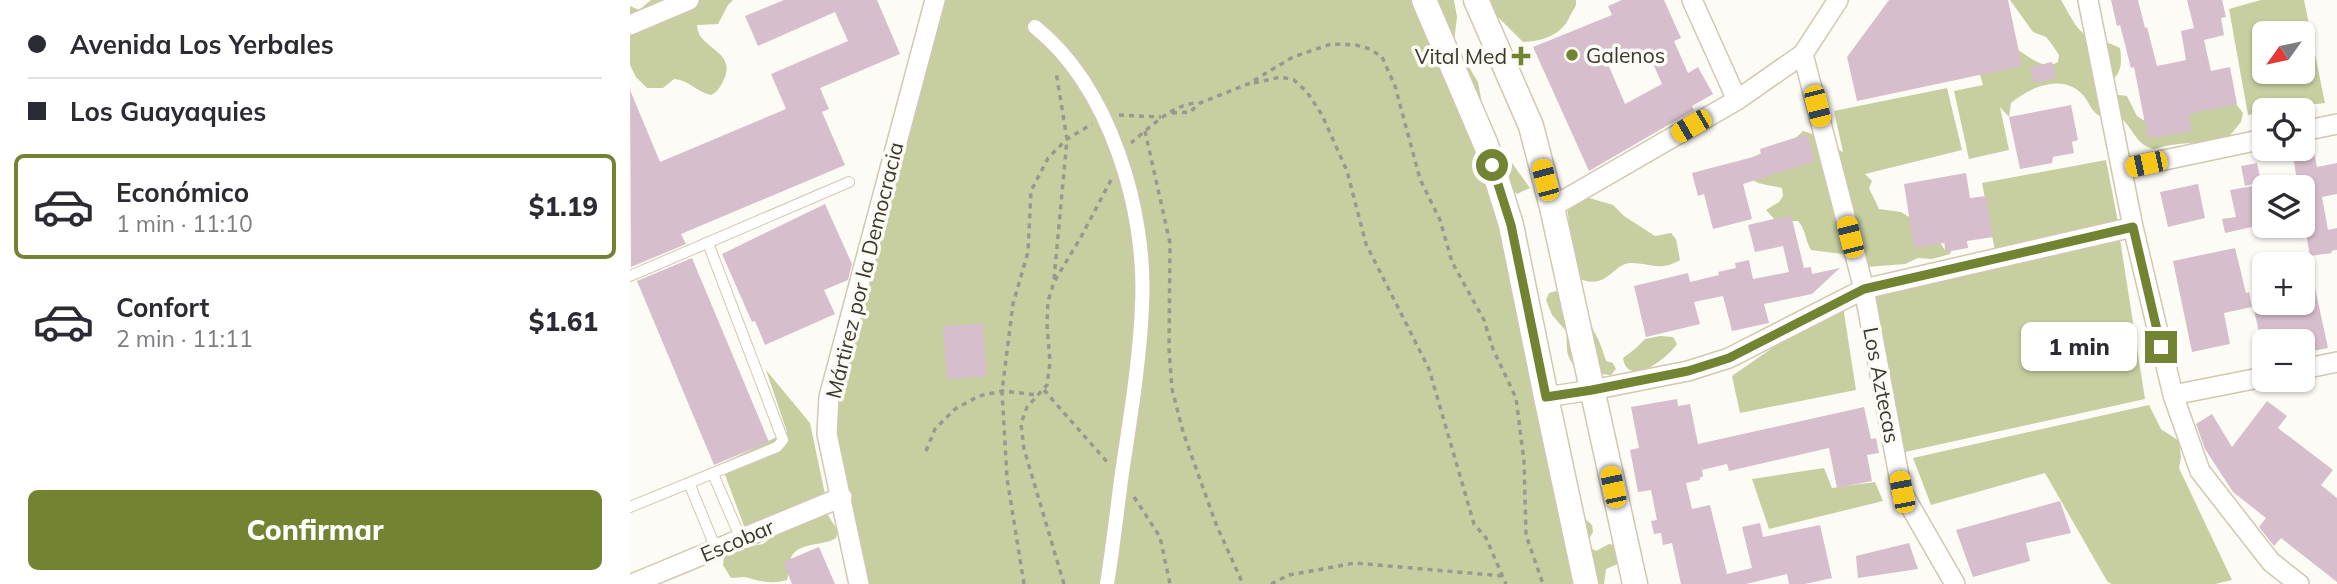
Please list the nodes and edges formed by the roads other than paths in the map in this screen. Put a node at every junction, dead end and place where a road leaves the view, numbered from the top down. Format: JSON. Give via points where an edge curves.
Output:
{"nodes":[{"id":1,"x":689,"y":0,"type":"edge"},
{"id":2,"x":935,"y":0,"type":"edge"},
{"id":3,"x":1424,"y":0,"type":"edge"},
{"id":4,"x":1476,"y":0,"type":"edge"},
{"id":5,"x":1692,"y":0,"type":"edge"},
{"id":6,"x":1838,"y":0,"type":"edge"},
{"id":7,"x":2088,"y":0,"type":"edge"},
{"id":8,"x":630,"y":25,"type":"edge"},
{"id":9,"x":1035,"y":27,"type":"dead end"},
{"id":10,"x":1803,"y":54,"type":"junction"},
{"id":11,"x":1737,"y":100,"type":"junction"},
{"id":12,"x":2337,"y":124,"type":"edge"},
{"id":13,"x":2315,"y":129,"type":"edge"},
{"id":14,"x":2252,"y":142,"type":"edge"},
{"id":15,"x":2122,"y":169,"type":"junction"},
{"id":16,"x":849,"y":182,"type":"dead end"},
{"id":17,"x":1552,"y":206,"type":"junction"},
{"id":18,"x":2133,"y":227,"type":"junction"},
{"id":19,"x":708,"y":243,"type":"junction"},
{"id":20,"x":630,"y":276,"type":"edge"},
{"id":21,"x":1864,"y":289,"type":"junction"},
{"id":22,"x":2337,"y":362,"type":"edge"},
{"id":23,"x":2315,"y":367,"type":"edge"},
{"id":24,"x":2252,"y":379,"type":"edge"},
{"id":25,"x":1592,"y":390,"type":"junction"},
{"id":26,"x":2173,"y":395,"type":"junction"},
{"id":27,"x":1546,"y":397,"type":"junction"},
{"id":28,"x":713,"y":474,"type":"junction"},
{"id":29,"x":689,"y":483,"type":"junction"},
{"id":30,"x":842,"y":497,"type":"junction"},
{"id":31,"x":630,"y":507,"type":"edge"},
{"id":32,"x":741,"y":539,"type":"junction"},
{"id":33,"x":716,"y":549,"type":"junction"},
{"id":34,"x":632,"y":584,"type":"edge"},
{"id":35,"x":859,"y":584,"type":"edge"},
{"id":36,"x":1107,"y":584,"type":"edge"},
{"id":37,"x":1587,"y":584,"type":"edge"},
{"id":38,"x":1634,"y":584,"type":"edge"},
{"id":39,"x":1955,"y":584,"type":"edge"},
{"id":40,"x":2299,"y":584,"type":"edge"}],
"edges":[{"from":1,"to":8,"type":"street"},
{"from":2,"to":30,"type":"street","name":"Mártirez por la Democracia","via":[[829,397],[827,434]]},
{"from":3,"to":27,"type":"street","via":[[1486,145],[1511,225]]},
{"from":4,"to":17,"type":"street","via":[[1531,126]]},
{"from":5,"to":11,"type":"street"},
{"from":6,"to":10,"type":"street"},
{"from":7,"to":15,"type":"street"},
{"from":9,"to":36,"type":"street","via":[[1078,74],[1104,117],[1132,196],[1140,251],[1143,304]]},
{"from":10,"to":11,"type":"street"},
{"from":10,"to":21,"type":"street","name":"Los Aztecas"},
{"from":11,"to":17,"type":"street"},
{"from":12,"to":13,"type":"street"},
{"from":14,"to":15,"type":"street"},
{"from":15,"to":18,"type":"street"},
{"from":16,"to":19,"type":"lane"},
{"from":17,"to":25,"type":"street"},
{"from":18,"to":21,"type":"street"},
{"from":18,"to":26,"type":"street"},
{"from":19,"to":20,"type":"lane"},
{"from":19,"to":28,"type":"lane","via":[[783,440],[779,447]]},
{"from":21,"to":25,"type":"street","via":[[1729,358]]},
{"from":21,"to":39,"type":"street","name":"Los Aztecas","via":[[1902,492]]},
{"from":22,"to":23,"type":"street"},
{"from":24,"to":26,"type":"street"},
{"from":25,"to":27,"type":"street"},
{"from":25,"to":38,"type":"street"},
{"from":26,"to":40,"type":"street","via":[[2200,471],[2271,562]]},
{"from":27,"to":37,"type":"street"},
{"from":28,"to":29,"type":"lane"},
{"from":28,"to":32,"type":"lane"},
{"from":29,"to":31,"type":"lane"},
{"from":29,"to":33,"type":"lane"},
{"from":30,"to":32,"type":"street","name":"Escobar"},
{"from":30,"to":35,"type":"street","name":"Mártirez por la Democracia"},
{"from":32,"to":33,"type":"street","name":"Escobar"},
{"from":33,"to":34,"type":"street","name":"Escobar"}]}
